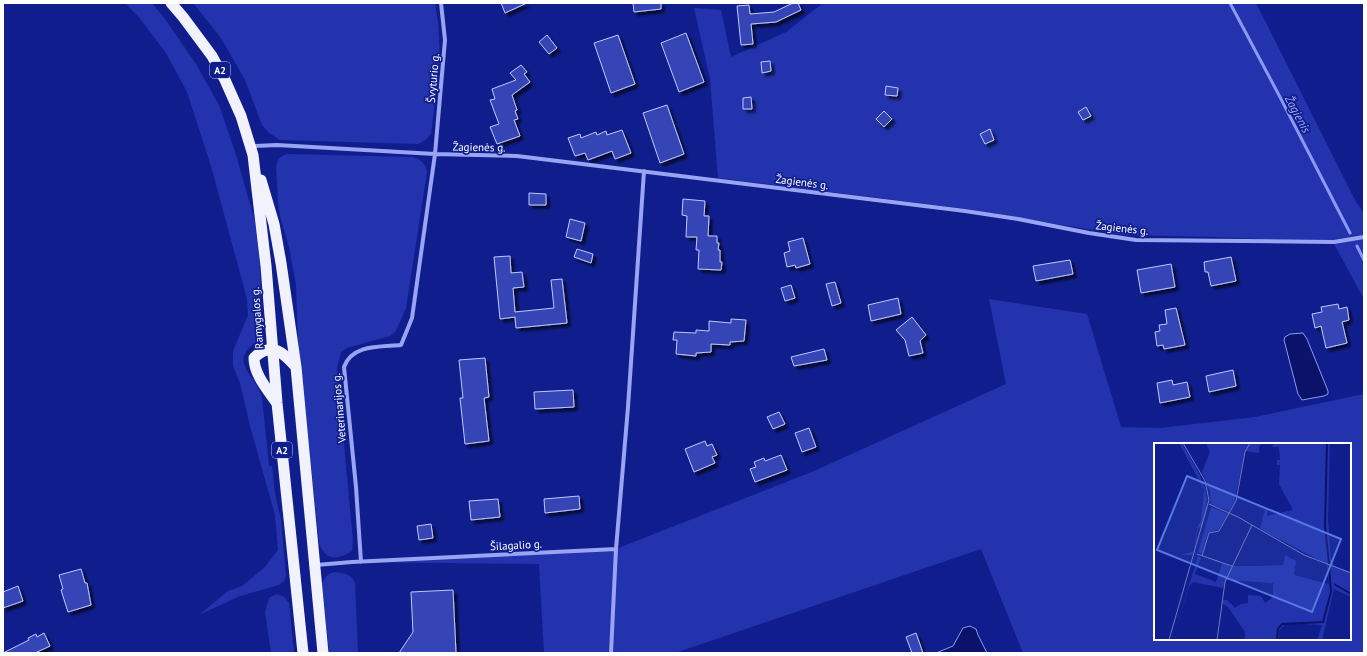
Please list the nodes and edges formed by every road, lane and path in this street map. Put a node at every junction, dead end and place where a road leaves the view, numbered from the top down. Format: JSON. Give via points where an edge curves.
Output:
{"nodes":[{"id":1,"x":170,"y":3,"type":"edge"},
{"id":2,"x":441,"y":3,"type":"edge"},
{"id":3,"x":252,"y":150,"type":"junction"},
{"id":4,"x":435,"y":154,"type":"junction"},
{"id":5,"x":644,"y":171,"type":"junction"},
{"id":6,"x":1364,"y":238,"type":"edge"},
{"id":7,"x":272,"y":348,"type":"junction"},
{"id":8,"x":296,"y":367,"type":"junction"},
{"id":9,"x":277,"y":403,"type":"junction"},
{"id":10,"x":616,"y":549,"type":"junction"},
{"id":11,"x":361,"y":562,"type":"junction"},
{"id":12,"x":314,"y":565,"type":"junction"},
{"id":13,"x":303,"y":653,"type":"edge"},
{"id":14,"x":323,"y":653,"type":"edge"},
{"id":15,"x":611,"y":653,"type":"edge"}],
"edges":[{"from":1,"to":3,"type":"highway","name":"Ramygalos g.","number":"A2","via":[[212,56],[241,116]]},
{"from":2,"to":4,"type":"street","name":"Švyturio g.","via":[[445,40]]},
{"from":3,"to":4,"type":"street","name":"Žagienės g.","via":[[277,144]]},
{"from":3,"to":7,"type":"highway","name":"Ramygalos g.","number":"A2","via":[[266,266]]},
{"from":3,"to":8,"type":"highway","number":"A2","via":[[274,224]]},
{"from":4,"to":5,"type":"street","name":"Žagienės g.","via":[[517,156]]},
{"from":4,"to":11,"type":"street","name":"Veterinarijos g.","via":[[412,318],[400,345],[363,349],[346,361],[344,367]]},
{"from":5,"to":6,"type":"street","name":"Žagienės g.","via":[[965,211],[1136,240],[1334,242]]},
{"from":5,"to":10,"type":"street"},
{"from":7,"to":8,"type":"highway","via":[[280,351]]},
{"from":7,"to":9,"type":"highway","name":"Ramygalos g.","number":"A2"},
{"from":7,"to":9,"type":"highway","via":[[260,352],[254,358],[254,366]]},
{"from":8,"to":12,"type":"highway","number":"A2"},
{"from":9,"to":13,"type":"highway","name":"Ramygalos g.","number":"A2"},
{"from":10,"to":11,"type":"street","name":"Šilagalio g."},
{"from":10,"to":15,"type":"street"},
{"from":11,"to":12,"type":"street","name":"Šilagalio g."},
{"from":12,"to":14,"type":"highway","number":"A2"}]}
